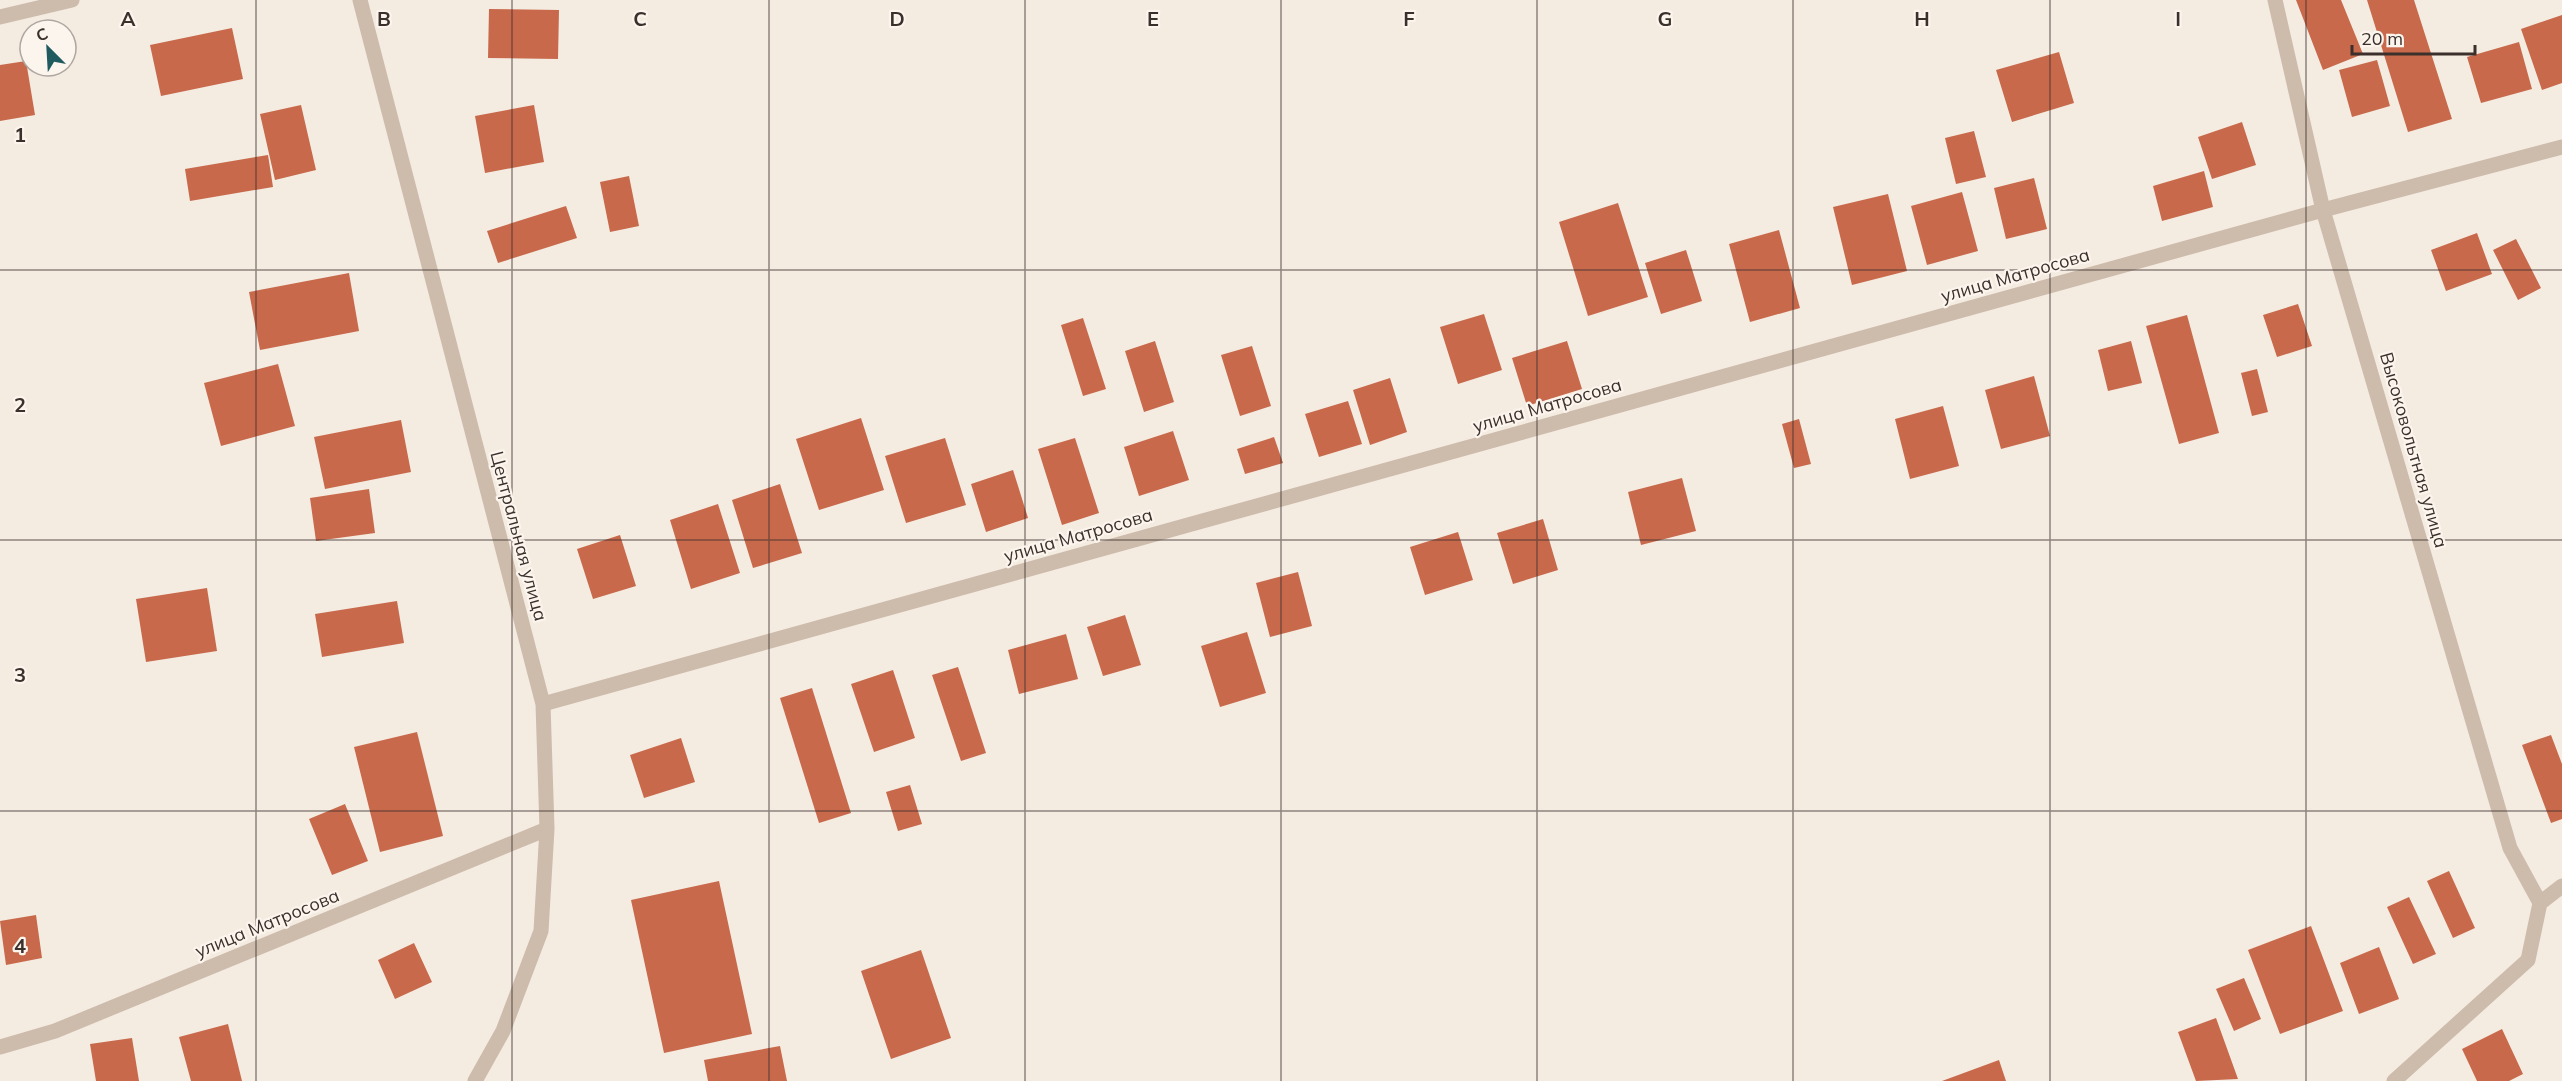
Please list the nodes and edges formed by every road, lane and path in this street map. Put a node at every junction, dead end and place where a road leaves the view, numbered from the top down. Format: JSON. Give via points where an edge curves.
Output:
{"nodes":[{"id":1,"x":72,"y":0,"type":"edge"},
{"id":2,"x":360,"y":0,"type":"edge"},
{"id":3,"x":2275,"y":0,"type":"edge"},
{"id":4,"x":0,"y":17,"type":"edge"},
{"id":5,"x":2562,"y":147,"type":"edge"},
{"id":6,"x":2323,"y":210,"type":"junction"},
{"id":7,"x":543,"y":704,"type":"junction"},
{"id":8,"x":547,"y":829,"type":"junction"},
{"id":9,"x":2562,"y":886,"type":"edge"},
{"id":10,"x":2540,"y":903,"type":"junction"},
{"id":11,"x":0,"y":1047,"type":"edge"},
{"id":12,"x":475,"y":1081,"type":"edge"},
{"id":13,"x":2394,"y":1081,"type":"edge"}],
"edges":[{"from":1,"to":4,"type":"street"},
{"from":2,"to":7,"type":"street","name":"Центральная улица"},
{"from":3,"to":6,"type":"street","name":"Высоковольтная улица"},
{"from":5,"to":6,"type":"street","name":"улица Матросова"},
{"from":6,"to":7,"type":"street","name":"улица Матросова"},
{"from":6,"to":10,"type":"street","name":"Высоковольтная улица","via":[[2510,848]]},
{"from":7,"to":8,"type":"street","name":"Центральная улица"},
{"from":8,"to":11,"type":"street","name":"улица Матросова","via":[[55,1031]]},
{"from":8,"to":12,"type":"street","name":"Центральная улица","via":[[541,931],[503,1031]]},
{"from":9,"to":10,"type":"street"},
{"from":10,"to":13,"type":"street","via":[[2528,960]]}]}
